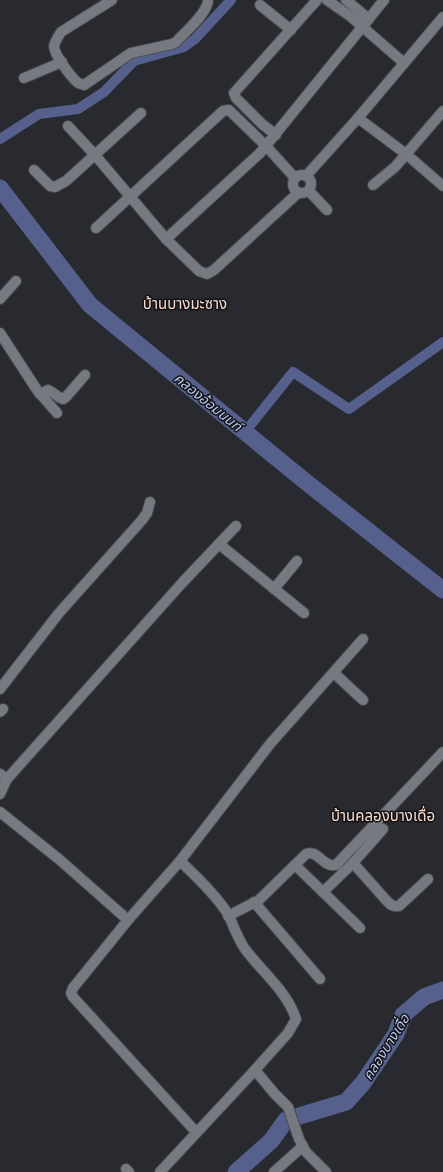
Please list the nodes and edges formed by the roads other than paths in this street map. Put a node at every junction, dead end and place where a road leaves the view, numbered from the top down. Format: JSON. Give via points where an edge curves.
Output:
{"nodes":[{"id":1,"x":112,"y":0,"type":"edge"},
{"id":2,"x":208,"y":0,"type":"edge"},
{"id":3,"x":317,"y":0,"type":"edge"},
{"id":4,"x":327,"y":0,"type":"edge"},
{"id":5,"x":346,"y":0,"type":"edge"},
{"id":6,"x":384,"y":0,"type":"edge"},
{"id":7,"x":260,"y":5,"type":"dead end"},
{"id":8,"x":443,"y":17,"type":"edge"},
{"id":9,"x":369,"y":19,"type":"junction"},
{"id":10,"x":362,"y":28,"type":"junction"},
{"id":11,"x":291,"y":30,"type":"junction"},
{"id":12,"x":62,"y":62,"type":"junction"},
{"id":13,"x":404,"y":63,"type":"junction"},
{"id":14,"x":24,"y":78,"type":"dead end"},
{"id":15,"x":141,"y":112,"type":"dead end"},
{"id":16,"x":443,"y":112,"type":"edge"},
{"id":17,"x":358,"y":118,"type":"junction"},
{"id":18,"x":68,"y":126,"type":"dead end"},
{"id":19,"x":276,"y":135,"type":"junction"},
{"id":20,"x":266,"y":146,"type":"junction"},
{"id":21,"x":406,"y":154,"type":"junction"},
{"id":22,"x":95,"y":155,"type":"junction"},
{"id":23,"x":34,"y":170,"type":"dead end"},
{"id":24,"x":301,"y":177,"type":"junction"},
{"id":25,"x":373,"y":185,"type":"dead end"},
{"id":26,"x":443,"y":185,"type":"edge"},
{"id":27,"x":309,"y":191,"type":"junction"},
{"id":28,"x":298,"y":193,"type":"junction"},
{"id":29,"x":131,"y":197,"type":"junction"},
{"id":30,"x":327,"y":210,"type":"dead end"},
{"id":31,"x":96,"y":228,"type":"dead end"},
{"id":32,"x":166,"y":239,"type":"junction"},
{"id":33,"x":16,"y":281,"type":"dead end"},
{"id":34,"x":0,"y":299,"type":"edge"},
{"id":35,"x":0,"y":333,"type":"edge"},
{"id":36,"x":85,"y":375,"type":"dead end"},
{"id":37,"x":40,"y":394,"type":"junction"},
{"id":38,"x":57,"y":412,"type":"dead end"},
{"id":39,"x":150,"y":502,"type":"dead end"},
{"id":40,"x":236,"y":526,"type":"dead end"},
{"id":41,"x":219,"y":544,"type":"junction"},
{"id":42,"x":297,"y":561,"type":"dead end"},
{"id":43,"x":274,"y":589,"type":"junction"},
{"id":44,"x":304,"y":613,"type":"dead end"},
{"id":45,"x":364,"y":639,"type":"dead end"},
{"id":46,"x":334,"y":673,"type":"junction"},
{"id":47,"x":0,"y":689,"type":"edge"},
{"id":48,"x":363,"y":700,"type":"dead end"},
{"id":49,"x":443,"y":752,"type":"edge"},
{"id":50,"x":3,"y":776,"type":"edge"},
{"id":51,"x":0,"y":794,"type":"edge"},
{"id":52,"x":0,"y":812,"type":"edge"},
{"id":53,"x":383,"y":829,"type":"dead end"},
{"id":54,"x":180,"y":861,"type":"junction"},
{"id":55,"x":353,"y":863,"type":"junction"},
{"id":56,"x":295,"y":865,"type":"junction"},
{"id":57,"x":428,"y":879,"type":"dead end"},
{"id":58,"x":323,"y":892,"type":"junction"},
{"id":59,"x":254,"y":902,"type":"junction"},
{"id":60,"x":228,"y":916,"type":"junction"},
{"id":61,"x":128,"y":920,"type":"junction"},
{"id":62,"x":360,"y":928,"type":"dead end"},
{"id":63,"x":320,"y":979,"type":"dead end"},
{"id":64,"x":255,"y":1070,"type":"junction"},
{"id":65,"x":196,"y":1132,"type":"junction"},
{"id":66,"x":303,"y":1146,"type":"junction"},
{"id":67,"x":160,"y":1172,"type":"edge"},
{"id":68,"x":274,"y":1172,"type":"edge"},
{"id":69,"x":326,"y":1172,"type":"edge"}],
"edges":[{"from":1,"to":12,"type":"street","via":[[61,32],[54,47]]},
{"from":2,"to":12,"type":"street","via":[[198,18],[176,42],[130,53],[84,85],[75,81]]},
{"from":3,"to":11,"type":"street"},
{"from":4,"to":10,"type":"street"},
{"from":5,"to":9,"type":"street"},
{"from":6,"to":9,"type":"street"},
{"from":7,"to":11,"type":"street"},
{"from":8,"to":13,"type":"street"},
{"from":9,"to":10,"type":"street"},
{"from":10,"to":13,"type":"street"},
{"from":10,"to":19,"type":"street"},
{"from":11,"to":19,"type":"street","via":[[234,94]]},
{"from":12,"to":14,"type":"street"},
{"from":13,"to":17,"type":"street"},
{"from":15,"to":22,"type":"street"},
{"from":16,"to":21,"type":"street"},
{"from":17,"to":21,"type":"street"},
{"from":17,"to":24,"type":"street"},
{"from":18,"to":22,"type":"street"},
{"from":19,"to":20,"type":"street"},
{"from":20,"to":24,"type":"street"},
{"from":20,"to":29,"type":"street","via":[[229,110],[223,110]]},
{"from":20,"to":32,"type":"street"},
{"from":21,"to":25,"type":"street"},
{"from":21,"to":26,"type":"street"},
{"from":22,"to":23,"type":"street","via":[[56,187],[50,186]]},
{"from":22,"to":29,"type":"street"},
{"from":24,"to":27,"type":"street","via":[[311,181]]},
{"from":24,"to":28,"type":"street","via":[[293,184]]},
{"from":27,"to":28,"type":"street"},
{"from":27,"to":30,"type":"street"},
{"from":28,"to":32,"type":"street","via":[[207,274],[199,271]]},
{"from":29,"to":31,"type":"street"},
{"from":29,"to":32,"type":"street"},
{"from":33,"to":34,"type":"street"},
{"from":35,"to":37,"type":"street"},
{"from":36,"to":37,"type":"street","via":[[63,399],[57,397],[53,391],[48,390]]},
{"from":37,"to":38,"type":"street"},
{"from":39,"to":47,"type":"street","via":[[142,520],[59,613]]},
{"from":40,"to":41,"type":"street"},
{"from":41,"to":43,"type":"street"},
{"from":41,"to":50,"type":"street"},
{"from":42,"to":43,"type":"street"},
{"from":43,"to":44,"type":"street"},
{"from":45,"to":46,"type":"street"},
{"from":46,"to":48,"type":"street"},
{"from":46,"to":54,"type":"street","via":[[270,744]]},
{"from":49,"to":56,"type":"street","via":[[336,865],[331,866],[310,852]]},
{"from":50,"to":51,"type":"street"},
{"from":52,"to":61,"type":"street","via":[[60,860]]},
{"from":53,"to":55,"type":"street"},
{"from":54,"to":60,"type":"street","via":[[215,897]]},
{"from":54,"to":61,"type":"street"},
{"from":55,"to":57,"type":"street","via":[[391,906],[395,907]]},
{"from":55,"to":58,"type":"street"},
{"from":56,"to":58,"type":"street"},
{"from":56,"to":59,"type":"street"},
{"from":58,"to":62,"type":"street"},
{"from":59,"to":60,"type":"street"},
{"from":59,"to":63,"type":"street"},
{"from":60,"to":64,"type":"street","via":[[245,949],[292,1008],[296,1019],[288,1033]]},
{"from":61,"to":65,"type":"street","via":[[71,993]]},
{"from":64,"to":65,"type":"street"},
{"from":64,"to":66,"type":"street","via":[[288,1107]]},
{"from":65,"to":67,"type":"street"},
{"from":66,"to":68,"type":"street"},
{"from":66,"to":69,"type":"street"}]}
